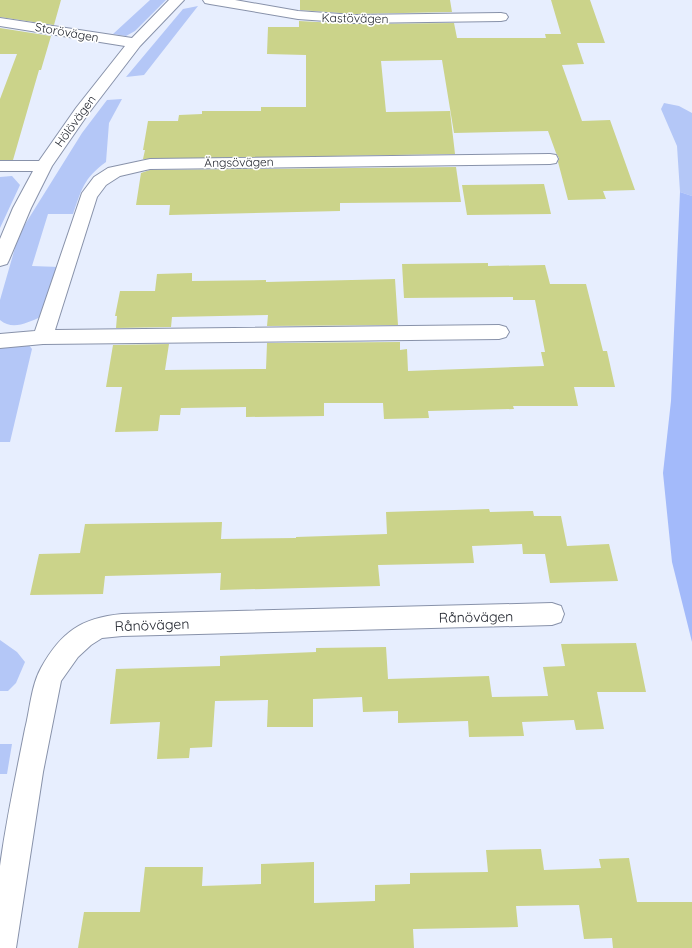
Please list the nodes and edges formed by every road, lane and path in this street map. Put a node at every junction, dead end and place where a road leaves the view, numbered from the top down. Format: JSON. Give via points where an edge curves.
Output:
{"nodes":[{"id":1,"x":176,"y":0,"type":"edge"},
{"id":2,"x":210,"y":0,"type":"edge"},
{"id":3,"x":501,"y":17,"type":"dead end"},
{"id":4,"x":0,"y":22,"type":"edge"},
{"id":5,"x":134,"y":43,"type":"junction"},
{"id":6,"x":550,"y":159,"type":"dead end"},
{"id":7,"x":0,"y":166,"type":"edge"},
{"id":8,"x":44,"y":166,"type":"junction"},
{"id":9,"x":0,"y":260,"type":"edge"},
{"id":10,"x":499,"y":332,"type":"dead end"},
{"id":11,"x":43,"y":337,"type":"junction"},
{"id":12,"x":0,"y":341,"type":"edge"},
{"id":13,"x":552,"y":614,"type":"dead end"},
{"id":14,"x":1,"y":948,"type":"edge"}],
"edges":[{"from":1,"to":5,"type":"street","name":"Hölövägen"},
{"from":2,"to":3,"type":"street","name":"Kastövägen","via":[[298,15],[354,19]]},
{"from":4,"to":5,"type":"street","name":"Storövägen"},
{"from":5,"to":8,"type":"street","name":"Hölövägen"},
{"from":6,"to":11,"type":"street","name":"Ängsövägen","via":[[150,164],[116,170],[96,184],[88,197]]},
{"from":7,"to":8,"type":"street"},
{"from":8,"to":9,"type":"street","name":"Hölövägen","via":[[22,208]]},
{"from":10,"to":11,"type":"street"},
{"from":11,"to":12,"type":"street"},
{"from":13,"to":14,"type":"street","name":"Rånövägen","via":[[122,625],[99,628],[80,638],[49,678],[30,772]]}]}
